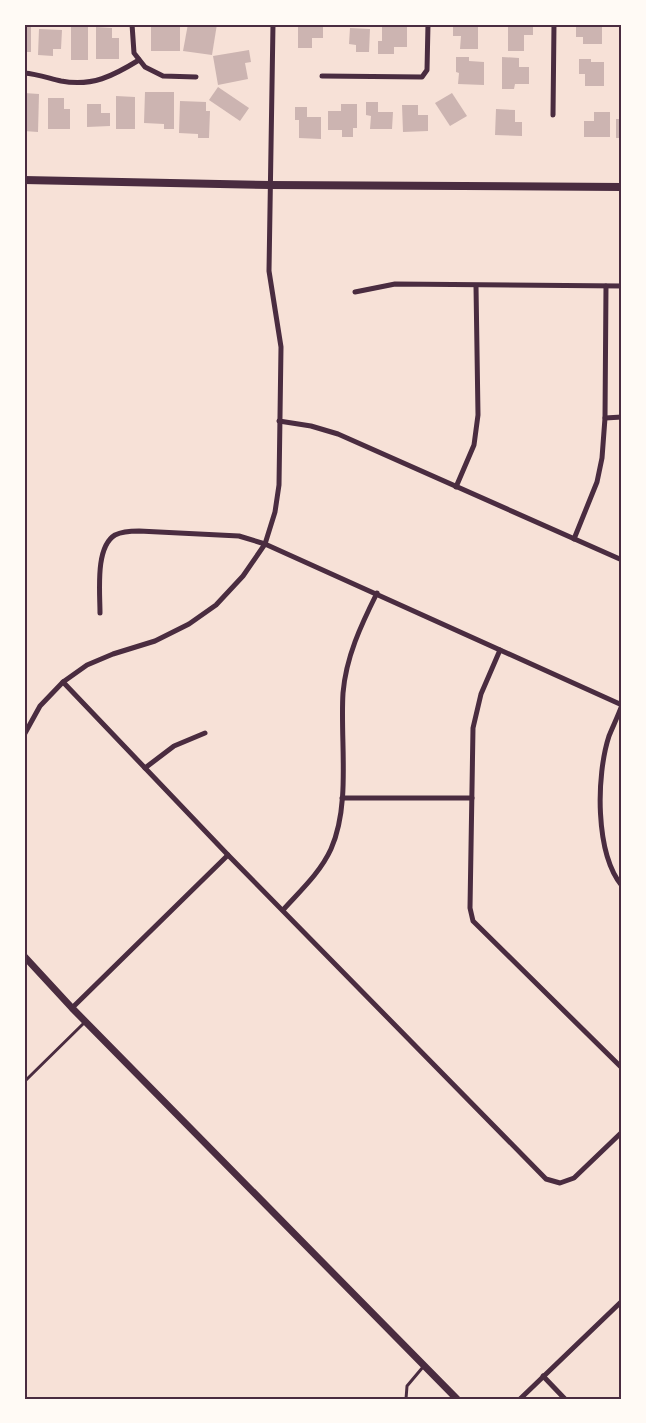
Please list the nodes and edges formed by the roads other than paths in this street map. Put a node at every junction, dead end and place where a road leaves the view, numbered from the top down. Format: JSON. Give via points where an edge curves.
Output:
{"nodes":[{"id":1,"x":132,"y":24,"type":"edge"},
{"id":2,"x":273,"y":24,"type":"edge"},
{"id":3,"x":428,"y":24,"type":"edge"},
{"id":4,"x":554,"y":24,"type":"edge"},
{"id":5,"x":139,"y":60,"type":"junction"},
{"id":6,"x":24,"y":73,"type":"edge"},
{"id":7,"x":322,"y":76,"type":"dead end"},
{"id":8,"x":196,"y":77,"type":"dead end"},
{"id":9,"x":553,"y":115,"type":"dead end"},
{"id":10,"x":24,"y":180,"type":"edge"},
{"id":11,"x":270,"y":185,"type":"junction"},
{"id":12,"x":622,"y":187,"type":"edge"},
{"id":13,"x":476,"y":286,"type":"junction"},
{"id":14,"x":606,"y":286,"type":"junction"},
{"id":15,"x":622,"y":286,"type":"edge"},
{"id":16,"x":355,"y":292,"type":"dead end"},
{"id":17,"x":622,"y":417,"type":"edge"},
{"id":18,"x":605,"y":418,"type":"junction"},
{"id":19,"x":279,"y":421,"type":"junction"},
{"id":20,"x":456,"y":487,"type":"junction"},
{"id":21,"x":573,"y":539,"type":"junction"},
{"id":22,"x":265,"y":544,"type":"junction"},
{"id":23,"x":622,"y":560,"type":"edge"},
{"id":24,"x":377,"y":593,"type":"junction"},
{"id":25,"x":100,"y":613,"type":"dead end"},
{"id":26,"x":500,"y":650,"type":"junction"},
{"id":27,"x":63,"y":682,"type":"junction"},
{"id":28,"x":622,"y":705,"type":"edge"},
{"id":29,"x":205,"y":733,"type":"dead end"},
{"id":30,"x":24,"y":735,"type":"edge"},
{"id":31,"x":146,"y":768,"type":"junction"},
{"id":32,"x":342,"y":798,"type":"junction"},
{"id":33,"x":472,"y":798,"type":"junction"},
{"id":34,"x":228,"y":855,"type":"junction"},
{"id":35,"x":622,"y":886,"type":"edge"},
{"id":36,"x":283,"y":910,"type":"junction"},
{"id":37,"x":24,"y":956,"type":"edge"},
{"id":38,"x":72,"y":1008,"type":"junction"},
{"id":39,"x":86,"y":1022,"type":"junction"},
{"id":40,"x":622,"y":1068,"type":"edge"},
{"id":41,"x":24,"y":1082,"type":"edge"},
{"id":42,"x":622,"y":1132,"type":"edge"},
{"id":43,"x":622,"y":1301,"type":"edge"},
{"id":44,"x":424,"y":1366,"type":"junction"},
{"id":45,"x":543,"y":1376,"type":"junction"},
{"id":46,"x":406,"y":1399,"type":"edge"},
{"id":47,"x":457,"y":1399,"type":"edge"},
{"id":48,"x":520,"y":1399,"type":"edge"},
{"id":49,"x":565,"y":1399,"type":"edge"}],
"edges":[{"from":1,"to":5,"type":"street","via":[[134,52]]},
{"from":2,"to":11,"type":"street"},
{"from":3,"to":7,"type":"street","via":[[425,75]]},
{"from":4,"to":9,"type":"street"},
{"from":5,"to":6,"type":"street","via":[[105,80],[88,83]]},
{"from":5,"to":8,"type":"street","via":[[155,74]]},
{"from":10,"to":11,"type":"main road"},
{"from":11,"to":12,"type":"main road"},
{"from":11,"to":19,"type":"street","via":[[269,271],[281,347]]},
{"from":13,"to":14,"type":"street"},
{"from":13,"to":16,"type":"street","via":[[395,284]]},
{"from":13,"to":20,"type":"street","via":[[478,415],[474,445]]},
{"from":14,"to":15,"type":"street"},
{"from":14,"to":18,"type":"street"},
{"from":17,"to":18,"type":"street"},
{"from":18,"to":21,"type":"street","via":[[597,482]]},
{"from":19,"to":20,"type":"street","via":[[338,435]]},
{"from":19,"to":22,"type":"street","via":[[279,485]]},
{"from":20,"to":21,"type":"street"},
{"from":21,"to":23,"type":"street"},
{"from":22,"to":24,"type":"street"},
{"from":22,"to":25,"type":"street","via":[[239,536],[119,533],[104,546]]},
{"from":22,"to":27,"type":"street","via":[[216,605],[189,624],[155,641],[87,665]]},
{"from":24,"to":26,"type":"street"},
{"from":24,"to":32,"type":"street","via":[[358,633],[345,682]]},
{"from":26,"to":28,"type":"street"},
{"from":26,"to":33,"type":"street","via":[[481,694],[472,728]]},
{"from":27,"to":30,"type":"street","via":[[40,706]]},
{"from":27,"to":31,"type":"street"},
{"from":28,"to":35,"type":"street","via":[[609,737],[601,798],[602,838],[615,878]]},
{"from":29,"to":31,"type":"street","via":[[174,746]]},
{"from":31,"to":34,"type":"street"},
{"from":32,"to":33,"type":"street"},
{"from":32,"to":36,"type":"street","via":[[331,849],[313,878]]},
{"from":33,"to":40,"type":"street","via":[[473,921]]},
{"from":34,"to":36,"type":"street"},
{"from":34,"to":38,"type":"street"},
{"from":36,"to":42,"type":"street","via":[[546,1179],[560,1183],[574,1178]]},
{"from":37,"to":38,"type":"street"},
{"from":38,"to":39,"type":"street"},
{"from":39,"to":41,"type":"lane"},
{"from":39,"to":44,"type":"street"},
{"from":43,"to":45,"type":"street"},
{"from":44,"to":46,"type":"lane","via":[[407,1386]]},
{"from":44,"to":47,"type":"street"},
{"from":45,"to":48,"type":"street"},
{"from":45,"to":49,"type":"street"}]}
